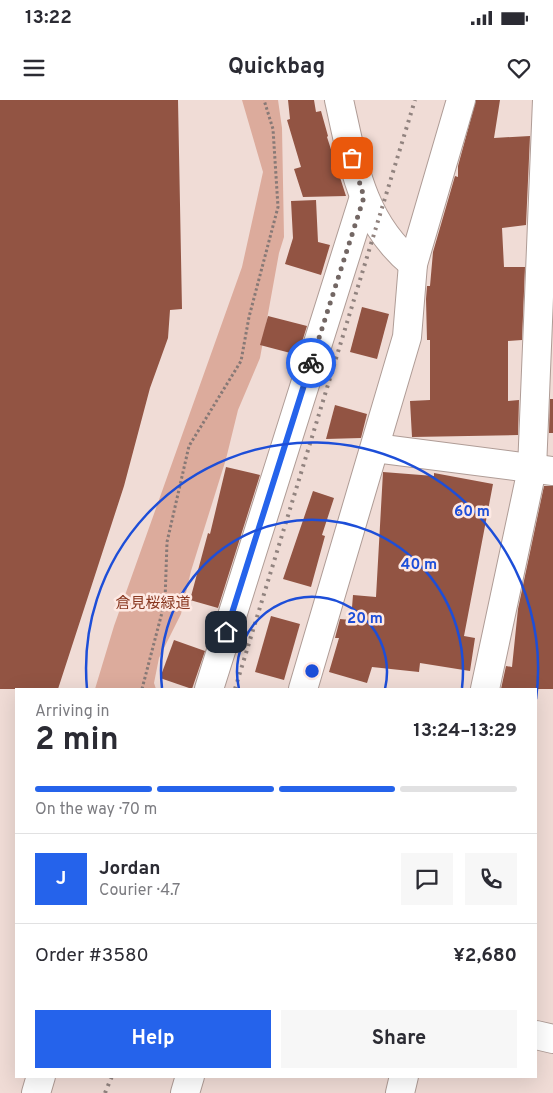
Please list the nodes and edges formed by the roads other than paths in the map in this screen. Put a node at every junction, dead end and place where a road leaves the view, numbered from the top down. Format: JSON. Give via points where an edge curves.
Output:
{"nodes":[{"id":1,"x":338,"y":100,"type":"edge"},
{"id":2,"x":461,"y":100,"type":"edge"},
{"id":3,"x":547,"y":100,"type":"edge"},
{"id":4,"x":364,"y":197,"type":"junction"},
{"id":5,"x":413,"y":264,"type":"junction"},
{"id":6,"x":375,"y":448,"type":"junction"},
{"id":7,"x":542,"y":470,"type":"edge"},
{"id":8,"x":208,"y":688,"type":"edge"},
{"id":9,"x":303,"y":688,"type":"edge"},
{"id":10,"x":485,"y":688,"type":"edge"},
{"id":11,"x":537,"y":1034,"type":"edge"},
{"id":12,"x":553,"y":1039,"type":"edge"},
{"id":13,"x":40,"y":1078,"type":"edge"},
{"id":14,"x":189,"y":1078,"type":"edge"},
{"id":15,"x":404,"y":1078,"type":"edge"},
{"id":16,"x":36,"y":1093,"type":"edge"},
{"id":17,"x":184,"y":1093,"type":"edge"},
{"id":18,"x":400,"y":1093,"type":"edge"}],
"edges":[{"from":1,"to":4,"type":"street","via":[[356,177]]},
{"from":2,"to":5,"type":"street"},
{"from":3,"to":7,"type":"street"},
{"from":4,"to":5,"type":"street","via":[[394,249]]},
{"from":4,"to":8,"type":"street"},
{"from":5,"to":6,"type":"street","via":[[406,337]]},
{"from":6,"to":7,"type":"street"},
{"from":6,"to":9,"type":"street"},
{"from":7,"to":10,"type":"street"},
{"from":11,"to":12,"type":"street"},
{"from":13,"to":16,"type":"street"},
{"from":14,"to":17,"type":"street"},
{"from":15,"to":18,"type":"street"}]}
